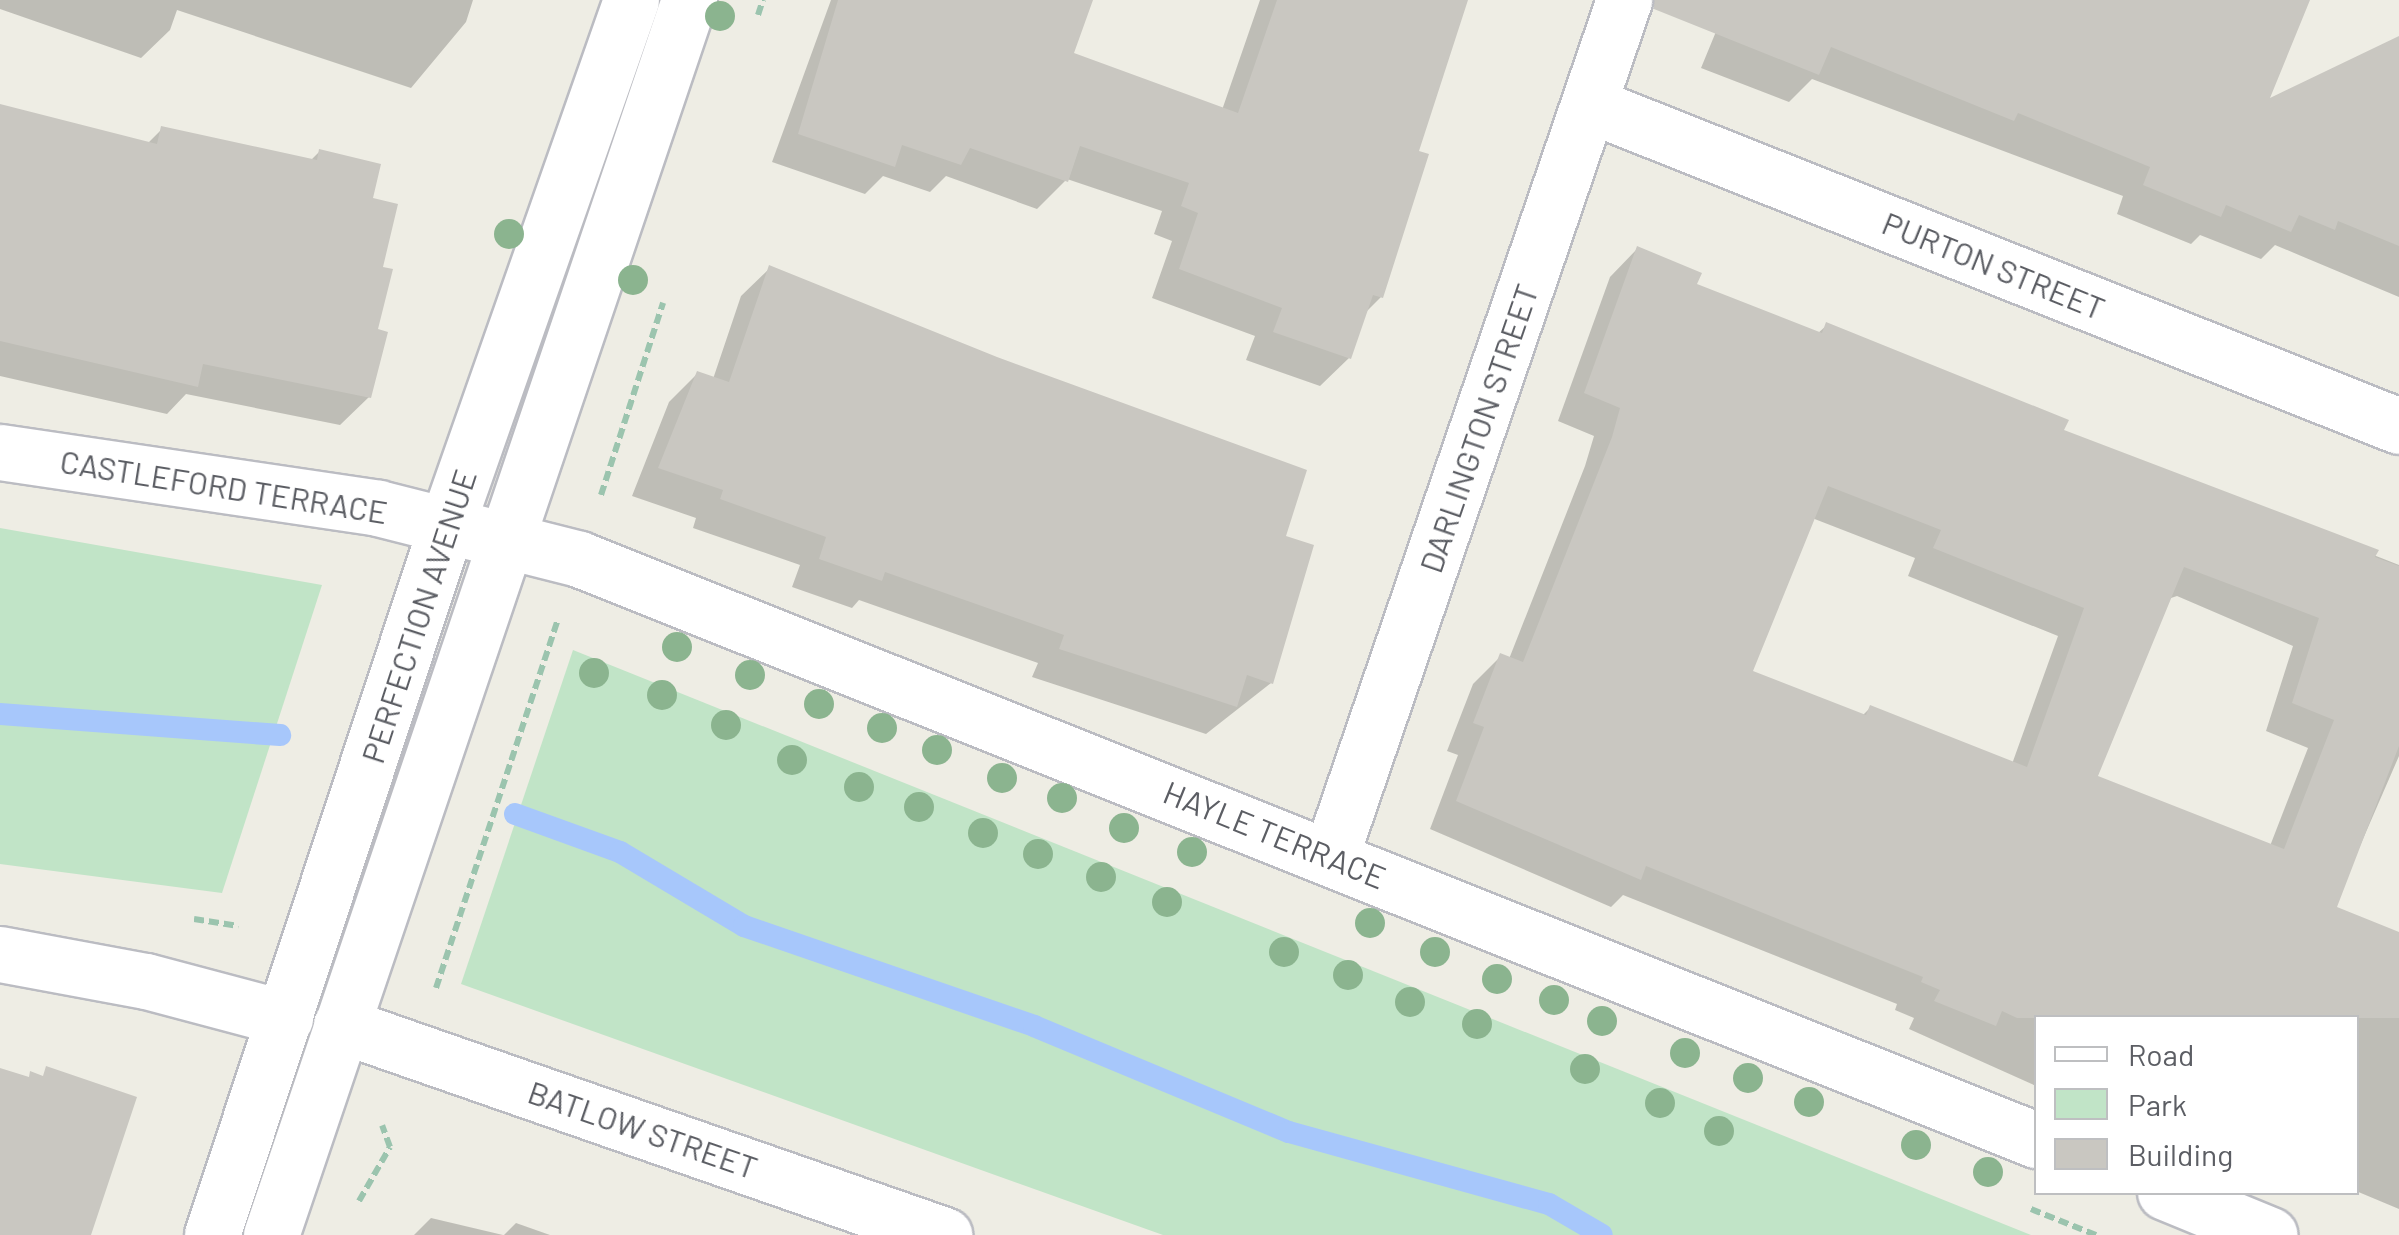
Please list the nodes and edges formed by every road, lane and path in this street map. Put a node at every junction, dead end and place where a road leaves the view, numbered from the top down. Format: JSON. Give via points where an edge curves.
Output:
{"nodes":[{"id":1,"x":631,"y":0,"type":"edge"},
{"id":2,"x":688,"y":0,"type":"edge"},
{"id":3,"x":1624,"y":0,"type":"edge"},
{"id":4,"x":1590,"y":104,"type":"junction"},
{"id":5,"x":2399,"y":426,"type":"edge"},
{"id":6,"x":0,"y":452,"type":"edge"},
{"id":7,"x":447,"y":524,"type":"junction"},
{"id":8,"x":508,"y":539,"type":"junction"},
{"id":9,"x":564,"y":606,"type":"dead end"},
{"id":10,"x":1331,"y":856,"type":"junction"},
{"id":11,"x":0,"y":954,"type":"edge"},
{"id":12,"x":436,"y":989,"type":"dead end"},
{"id":13,"x":285,"y":1018,"type":"junction"},
{"id":14,"x":341,"y":1025,"type":"junction"},
{"id":15,"x":380,"y":1128,"type":"dead end"},
{"id":16,"x":2034,"y":1139,"type":"edge"},
{"id":17,"x":2172,"y":1195,"type":"edge"},
{"id":18,"x":352,"y":1219,"type":"dead end"},
{"id":19,"x":212,"y":1235,"type":"edge"},
{"id":20,"x":271,"y":1235,"type":"edge"},
{"id":21,"x":944,"y":1235,"type":"edge"},
{"id":22,"x":2270,"y":1235,"type":"edge"}],
"edges":[{"from":1,"to":7,"type":"street","name":"PERFECTION AVENUE"},
{"from":2,"to":8,"type":"street","name":"PERFECTION AVENUE"},
{"from":3,"to":4,"type":"street","name":"DARLINGTON STREET"},
{"from":4,"to":5,"type":"street","name":"PURTON STREET"},
{"from":4,"to":10,"type":"street","name":"DARLINGTON STREET"},
{"from":6,"to":7,"type":"street","name":"CASTLEFORD TERRACE"},
{"from":7,"to":8,"type":"street","name":"CASTLEFORD TERRACE"},
{"from":7,"to":13,"type":"street","name":"PERFECTION AVENUE"},
{"from":8,"to":10,"type":"street","name":"HAYLE TERRACE","via":[[578,559]]},
{"from":8,"to":14,"type":"street","name":"PERFECTION AVENUE"},
{"from":9,"to":12,"type":"path"},
{"from":10,"to":16,"type":"street","name":"HAYLE TERRACE"},
{"from":11,"to":13,"type":"street","via":[[162,984]]},
{"from":13,"to":19,"type":"street","name":"PERFECTION AVENUE"},
{"from":14,"to":20,"type":"street","name":"PERFECTION AVENUE"},
{"from":14,"to":21,"type":"street","name":"BATLOW STREET"},
{"from":15,"to":18,"type":"path","via":[[390,1147]]},
{"from":17,"to":22,"type":"street"}]}
